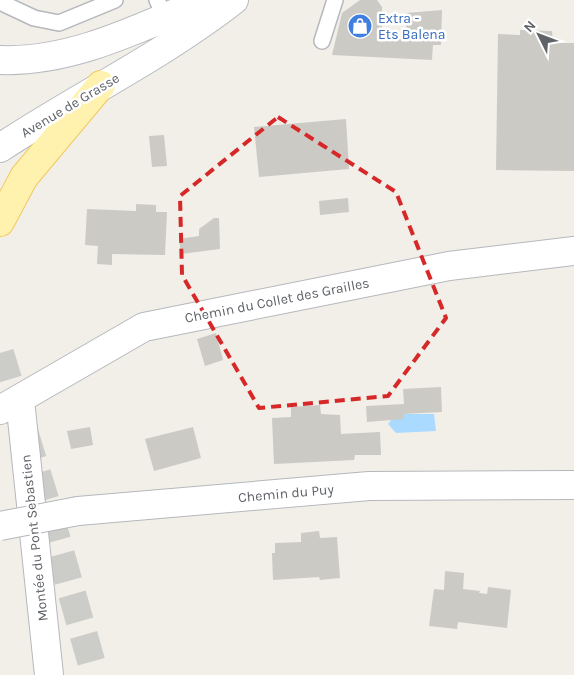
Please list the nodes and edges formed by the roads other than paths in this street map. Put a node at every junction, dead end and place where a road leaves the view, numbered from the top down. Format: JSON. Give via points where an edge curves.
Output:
{"nodes":[{"id":1,"x":115,"y":0,"type":"edge"},
{"id":2,"x":206,"y":0,"type":"edge"},
{"id":3,"x":234,"y":0,"type":"edge"},
{"id":4,"x":335,"y":0,"type":"edge"},
{"id":5,"x":0,"y":2,"type":"edge"},
{"id":6,"x":161,"y":8,"type":"edge"},
{"id":7,"x":322,"y":41,"type":"dead end"},
{"id":8,"x":0,"y":60,"type":"edge"},
{"id":9,"x":140,"y":62,"type":"junction"},
{"id":10,"x":101,"y":85,"type":"junction"},
{"id":11,"x":0,"y":148,"type":"edge"},
{"id":12,"x":0,"y":222,"type":"edge"},
{"id":13,"x":574,"y":251,"type":"edge"},
{"id":14,"x":10,"y":405,"type":"edge"},
{"id":15,"x":574,"y":486,"type":"edge"},
{"id":16,"x":0,"y":526,"type":"edge"},
{"id":17,"x":49,"y":675,"type":"edge"}],
"edges":[{"from":1,"to":5,"type":"lane","via":[[59,23],[34,18]]},
{"from":2,"to":6,"type":"street"},
{"from":3,"to":9,"type":"street","name":"Avenue de Grasse","via":[[202,25]]},
{"from":4,"to":7,"type":"lane"},
{"from":6,"to":8,"type":"street","via":[[108,40],[27,61]]},
{"from":6,"to":9,"type":"lane","name":"Avenue de Grasse","via":[[165,36],[143,49]]},
{"from":9,"to":10,"type":"street","name":"Avenue de Grasse"},
{"from":10,"to":11,"type":"street","name":"Avenue de Grasse"},
{"from":10,"to":12,"type":"main road","via":[[24,176]]},
{"from":13,"to":14,"type":"street","name":"Chemin du Collet des Grailles","via":[[449,266],[144,327]]},
{"from":14,"to":17,"type":"street","name":"Montée du Pont Sebastien"},
{"from":15,"to":16,"type":"street","name":"Chemin du Puy","bridge":true,"via":[[369,486],[78,510]]}]}
